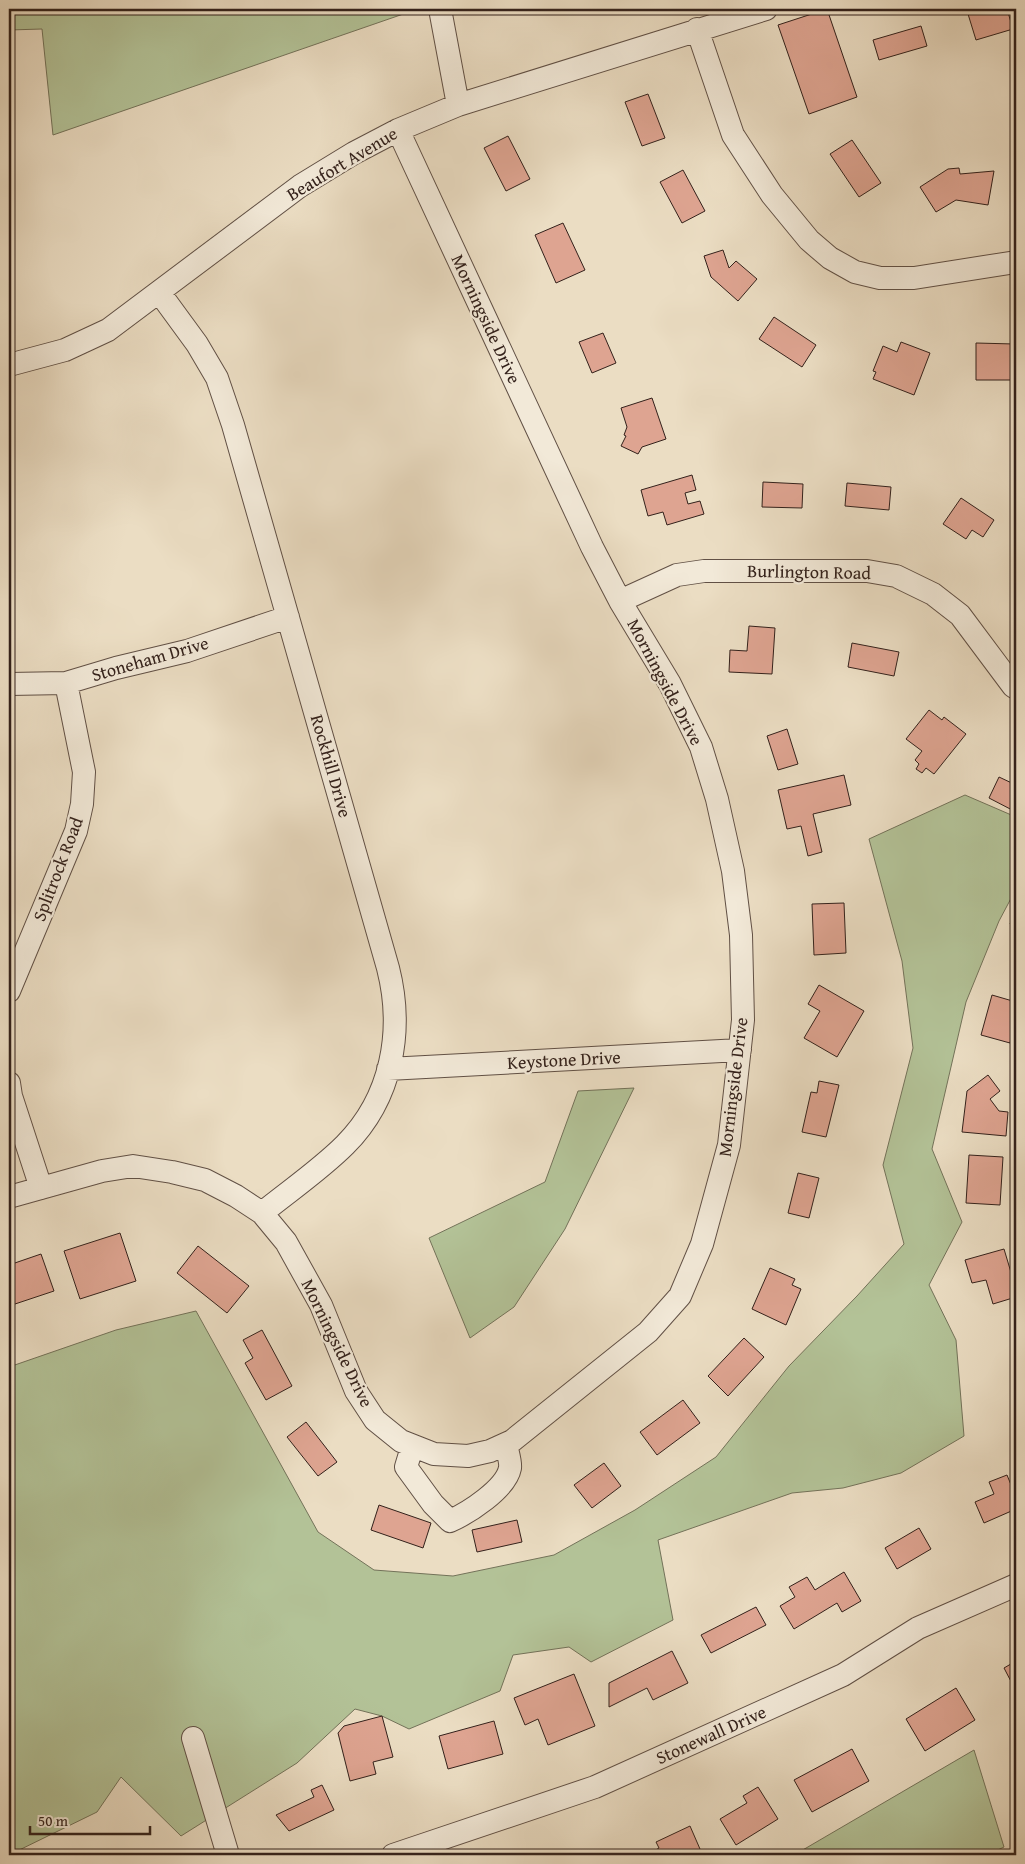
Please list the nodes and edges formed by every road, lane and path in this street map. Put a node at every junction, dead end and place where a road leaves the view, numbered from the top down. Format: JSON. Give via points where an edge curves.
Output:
{"nodes":[{"id":1,"x":440,"y":9,"type":"edge"},
{"id":2,"x":766,"y":9,"type":"edge"},
{"id":3,"x":698,"y":29,"type":"junction"},
{"id":4,"x":458,"y":105,"type":"junction"},
{"id":5,"x":398,"y":130,"type":"junction"},
{"id":6,"x":1016,"y":262,"type":"edge"},
{"id":7,"x":159,"y":292,"type":"junction"},
{"id":8,"x":9,"y":365,"type":"edge"},
{"id":9,"x":620,"y":601,"type":"junction"},
{"id":10,"x":288,"y":616,"type":"junction"},
{"id":11,"x":66,"y":683,"type":"junction"},
{"id":12,"x":9,"y":684,"type":"edge"},
{"id":13,"x":1016,"y":688,"type":"edge"},
{"id":14,"x":9,"y":991,"type":"edge"},
{"id":15,"x":740,"y":1050,"type":"junction"},
{"id":16,"x":388,"y":1069,"type":"junction"},
{"id":17,"x":9,"y":1083,"type":"edge"},
{"id":18,"x":41,"y":1188,"type":"junction"},
{"id":19,"x":9,"y":1197,"type":"edge"},
{"id":20,"x":262,"y":1213,"type":"junction"},
{"id":21,"x":506,"y":1444,"type":"junction"},
{"id":22,"x":412,"y":1447,"type":"junction"},
{"id":23,"x":1016,"y":1585,"type":"edge"},
{"id":24,"x":193,"y":1738,"type":"dead end"},
{"id":25,"x":228,"y":1855,"type":"edge"},
{"id":26,"x":393,"y":1855,"type":"edge"}],
"edges":[{"from":1,"to":4,"type":"street"},
{"from":2,"to":3,"type":"street","name":"Beaufort Avenue"},
{"from":3,"to":4,"type":"street","name":"Beaufort Avenue"},
{"from":3,"to":6,"type":"street","via":[[733,135],[772,195],[809,240],[830,258],[855,272],[880,278],[914,278]]},
{"from":4,"to":5,"type":"street","name":"Beaufort Avenue"},
{"from":5,"to":7,"type":"street","name":"Beaufort Avenue","via":[[300,186]]},
{"from":5,"to":9,"type":"street","name":"Morningside Drive"},
{"from":7,"to":8,"type":"street","name":"Beaufort Avenue","via":[[108,330],[65,350]]},
{"from":7,"to":10,"type":"street","name":"Rockhill Drive","via":[[217,378]]},
{"from":9,"to":13,"type":"street","name":"Burlington Road","via":[[677,575],[704,571],[867,571],[896,576],[933,594],[960,615]]},
{"from":9,"to":15,"type":"street","name":"Morningside Drive","via":[[670,684],[701,748],[718,799],[733,872],[741,935],[743,1020]]},
{"from":10,"to":11,"type":"street","name":"Stoneham Drive","via":[[187,651]]},
{"from":10,"to":16,"type":"street","name":"Rockhill Drive","via":[[393,986],[396,1024]]},
{"from":11,"to":12,"type":"street","name":"Stoneham Drive"},
{"from":11,"to":14,"type":"street","name":"Splitrock Road","via":[[84,772],[82,804],[76,830]]},
{"from":15,"to":16,"type":"street","name":"Keystone Drive"},
{"from":15,"to":21,"type":"street","name":"Morningside Drive","via":[[729,1145],[702,1244],[680,1296],[648,1332]]},
{"from":16,"to":20,"type":"street","name":"Rockhill Drive","via":[[369,1114],[346,1144]]},
{"from":17,"to":18,"type":"street"},
{"from":18,"to":19,"type":"street","name":"Morningside Drive"},
{"from":18,"to":20,"type":"street","name":"Morningside Drive","via":[[133,1166],[205,1180]]},
{"from":20,"to":22,"type":"street","name":"Morningside Drive","via":[[286,1242],[321,1305],[361,1401],[383,1428]]},
{"from":21,"to":22,"type":"street","name":"Morningside Drive","via":[[490,1451],[456,1456]]},
{"from":21,"to":22,"type":"street","via":[[510,1467],[502,1484],[463,1516],[450,1521],[432,1504],[406,1467]]},
{"from":23,"to":26,"type":"street","name":"Stonewall Drive","via":[[918,1628],[843,1675],[595,1787]]},
{"from":24,"to":25,"type":"street"}]}
